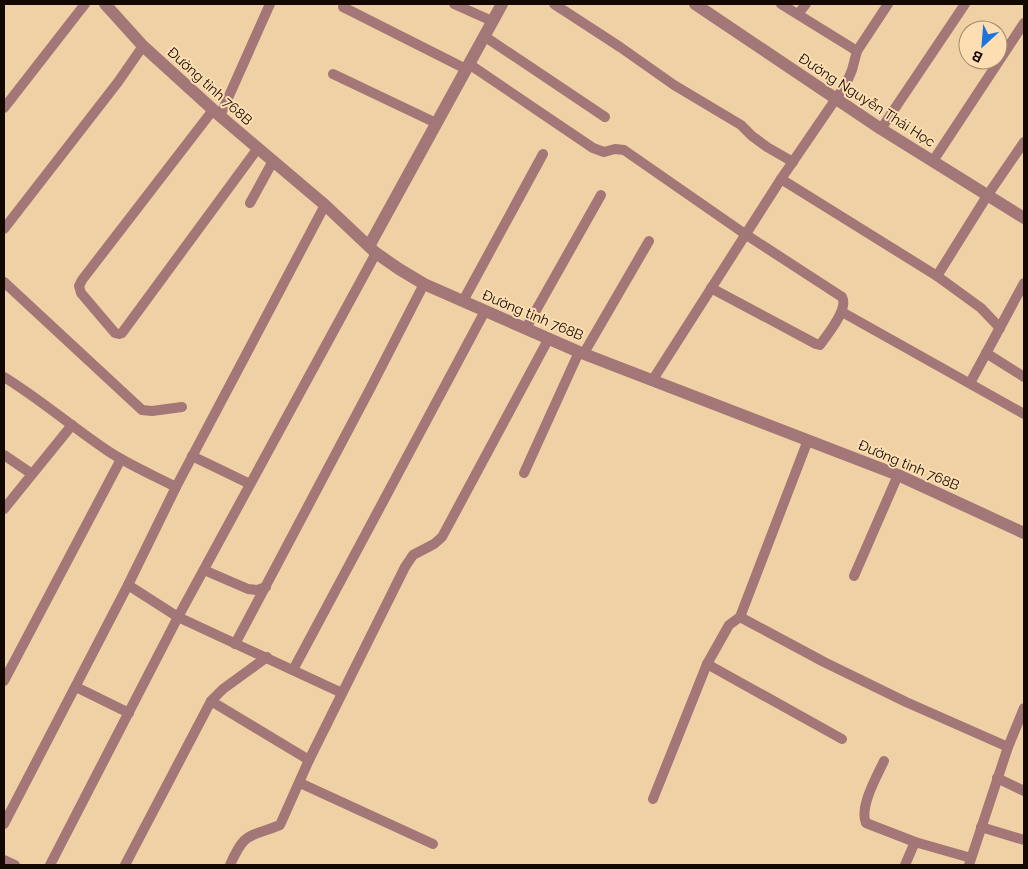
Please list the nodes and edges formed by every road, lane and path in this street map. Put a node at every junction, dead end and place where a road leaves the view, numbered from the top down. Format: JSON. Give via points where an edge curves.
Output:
{"nodes":[{"id":1,"x":84,"y":4,"type":"edge"},
{"id":2,"x":105,"y":4,"type":"edge"},
{"id":3,"x":270,"y":4,"type":"edge"},
{"id":4,"x":454,"y":4,"type":"edge"},
{"id":5,"x":502,"y":4,"type":"edge"},
{"id":6,"x":554,"y":4,"type":"edge"},
{"id":7,"x":695,"y":4,"type":"edge"},
{"id":8,"x":781,"y":4,"type":"edge"},
{"id":9,"x":806,"y":4,"type":"edge"},
{"id":10,"x":888,"y":4,"type":"edge"},
{"id":11,"x":965,"y":4,"type":"edge"},
{"id":12,"x":343,"y":7,"type":"dead end"},
{"id":13,"x":798,"y":14,"type":"junction"},
{"id":14,"x":492,"y":21,"type":"junction"},
{"id":15,"x":1024,"y":23,"type":"edge"},
{"id":16,"x":484,"y":36,"type":"junction"},
{"id":17,"x":143,"y":46,"type":"junction"},
{"id":18,"x":857,"y":52,"type":"junction"},
{"id":19,"x":467,"y":66,"type":"junction"},
{"id":20,"x":333,"y":74,"type":"dead end"},
{"id":21,"x":836,"y":99,"type":"junction"},
{"id":22,"x":4,"y":108,"type":"edge"},
{"id":23,"x":216,"y":113,"type":"junction"},
{"id":24,"x":605,"y":117,"type":"dead end"},
{"id":25,"x":436,"y":123,"type":"junction"},
{"id":26,"x":881,"y":129,"type":"junction"},
{"id":27,"x":1024,"y":142,"type":"edge"},
{"id":28,"x":258,"y":148,"type":"junction"},
{"id":29,"x":543,"y":154,"type":"dead end"},
{"id":30,"x":273,"y":161,"type":"junction"},
{"id":31,"x":933,"y":161,"type":"junction"},
{"id":32,"x":793,"y":162,"type":"junction"},
{"id":33,"x":780,"y":179,"type":"junction"},
{"id":34,"x":601,"y":195,"type":"dead end"},
{"id":35,"x":987,"y":196,"type":"junction"},
{"id":36,"x":250,"y":203,"type":"dead end"},
{"id":37,"x":325,"y":205,"type":"junction"},
{"id":38,"x":1024,"y":218,"type":"edge"},
{"id":39,"x":4,"y":229,"type":"edge"},
{"id":40,"x":746,"y":234,"type":"junction"},
{"id":41,"x":649,"y":240,"type":"dead end"},
{"id":42,"x":372,"y":249,"type":"junction"},
{"id":43,"x":937,"y":276,"type":"junction"},
{"id":44,"x":4,"y":282,"type":"edge"},
{"id":45,"x":1024,"y":283,"type":"edge"},
{"id":46,"x":424,"y":284,"type":"junction"},
{"id":47,"x":711,"y":288,"type":"junction"},
{"id":48,"x":463,"y":301,"type":"junction"},
{"id":49,"x":485,"y":310,"type":"junction"},
{"id":50,"x":842,"y":312,"type":"junction"},
{"id":51,"x":526,"y":328,"type":"junction"},
{"id":52,"x":1000,"y":328,"type":"junction"},
{"id":53,"x":549,"y":338,"type":"junction"},
{"id":54,"x":581,"y":352,"type":"junction"},
{"id":55,"x":986,"y":354,"type":"junction"},
{"id":56,"x":4,"y":377,"type":"edge"},
{"id":57,"x":1024,"y":377,"type":"edge"},
{"id":58,"x":652,"y":381,"type":"junction"},
{"id":59,"x":970,"y":383,"type":"junction"},
{"id":60,"x":182,"y":407,"type":"dead end"},
{"id":61,"x":1024,"y":414,"type":"edge"},
{"id":62,"x":72,"y":426,"type":"junction"},
{"id":63,"x":808,"y":440,"type":"junction"},
{"id":64,"x":4,"y":455,"type":"edge"},
{"id":65,"x":192,"y":456,"type":"junction"},
{"id":66,"x":121,"y":459,"type":"junction"},
{"id":67,"x":524,"y":473,"type":"dead end"},
{"id":68,"x":32,"y":474,"type":"junction"},
{"id":69,"x":898,"y":475,"type":"junction"},
{"id":70,"x":250,"y":484,"type":"junction"},
{"id":71,"x":176,"y":487,"type":"junction"},
{"id":72,"x":4,"y":509,"type":"edge"},
{"id":73,"x":1024,"y":533,"type":"edge"},
{"id":74,"x":204,"y":570,"type":"junction"},
{"id":75,"x":854,"y":576,"type":"dead end"},
{"id":76,"x":128,"y":585,"type":"junction"},
{"id":77,"x":266,"y":586,"type":"junction"},
{"id":78,"x":178,"y":617,"type":"junction"},
{"id":79,"x":740,"y":617,"type":"junction"},
{"id":80,"x":236,"y":644,"type":"junction"},
{"id":81,"x":267,"y":658,"type":"junction"},
{"id":82,"x":708,"y":664,"type":"junction"},
{"id":83,"x":293,"y":670,"type":"junction"},
{"id":84,"x":4,"y":680,"type":"edge"},
{"id":85,"x":76,"y":687,"type":"junction"},
{"id":86,"x":342,"y":693,"type":"junction"},
{"id":87,"x":211,"y":701,"type":"junction"},
{"id":88,"x":1024,"y":711,"type":"edge"},
{"id":89,"x":128,"y":713,"type":"junction"},
{"id":90,"x":842,"y":739,"type":"dead end"},
{"id":91,"x":1008,"y":748,"type":"junction"},
{"id":92,"x":309,"y":760,"type":"junction"},
{"id":93,"x":884,"y":761,"type":"dead end"},
{"id":94,"x":997,"y":778,"type":"junction"},
{"id":95,"x":300,"y":783,"type":"junction"},
{"id":96,"x":1024,"y":791,"type":"edge"},
{"id":97,"x":653,"y":800,"type":"dead end"},
{"id":98,"x":4,"y":824,"type":"edge"},
{"id":99,"x":981,"y":826,"type":"junction"},
{"id":100,"x":1024,"y":840,"type":"edge"},
{"id":101,"x":915,"y":842,"type":"junction"},
{"id":102,"x":433,"y":844,"type":"dead end"},
{"id":103,"x":4,"y":860,"type":"edge"},
{"id":104,"x":970,"y":862,"type":"edge"},
{"id":105,"x":14,"y":865,"type":"edge"},
{"id":106,"x":50,"y":865,"type":"edge"},
{"id":107,"x":125,"y":865,"type":"edge"},
{"id":108,"x":230,"y":865,"type":"edge"},
{"id":109,"x":905,"y":865,"type":"edge"}],
"edges":[{"from":1,"to":22,"type":"street"},
{"from":2,"to":17,"type":"street","name":"Đường tỉnh 768B"},
{"from":3,"to":23,"type":"street"},
{"from":4,"to":14,"type":"street"},
{"from":5,"to":14,"type":"street"},
{"from":6,"to":32,"type":"street","via":[[740,125],[767,148]]},
{"from":7,"to":21,"type":"street","name":"Đường Nguyễn Thái Học"},
{"from":8,"to":13,"type":"street"},
{"from":9,"to":13,"type":"street"},
{"from":10,"to":18,"type":"street"},
{"from":11,"to":26,"type":"street"},
{"from":12,"to":19,"type":"street"},
{"from":13,"to":18,"type":"street"},
{"from":14,"to":16,"type":"street"},
{"from":15,"to":31,"type":"street"},
{"from":16,"to":19,"type":"street"},
{"from":16,"to":24,"type":"street"},
{"from":17,"to":23,"type":"street","name":"Đường tỉnh 768B"},
{"from":17,"to":39,"type":"street"},
{"from":18,"to":21,"type":"street","via":[[850,77]]},
{"from":19,"to":25,"type":"street"},
{"from":19,"to":40,"type":"street","via":[[593,148],[604,152],[624,150]]},
{"from":20,"to":25,"type":"street"},
{"from":21,"to":26,"type":"street","name":"Đường Nguyễn Thái Học"},
{"from":21,"to":32,"type":"street"},
{"from":23,"to":28,"type":"street","name":"Đường tỉnh 768B"},
{"from":23,"to":28,"type":"street","via":[[82,280],[81,292],[115,334],[122,333]]},
{"from":25,"to":42,"type":"street"},
{"from":26,"to":31,"type":"street","name":"Đường Nguyễn Thái Học"},
{"from":27,"to":35,"type":"street"},
{"from":28,"to":30,"type":"street","name":"Đường tỉnh 768B"},
{"from":29,"to":48,"type":"street"},
{"from":30,"to":36,"type":"street"},
{"from":30,"to":37,"type":"street","name":"Đường tỉnh 768B"},
{"from":31,"to":35,"type":"street","name":"Đường Nguyễn Thái Học"},
{"from":32,"to":33,"type":"street"},
{"from":33,"to":40,"type":"street"},
{"from":33,"to":43,"type":"street"},
{"from":34,"to":51,"type":"street"},
{"from":35,"to":38,"type":"street","name":"Đường Nguyễn Thái Học"},
{"from":35,"to":43,"type":"street"},
{"from":37,"to":42,"type":"street","name":"Đường tỉnh 768B"},
{"from":37,"to":65,"type":"street"},
{"from":40,"to":47,"type":"street"},
{"from":40,"to":50,"type":"street","via":[[842,297]]},
{"from":41,"to":54,"type":"street"},
{"from":42,"to":46,"type":"street","name":"Đường tỉnh 768B"},
{"from":42,"to":70,"type":"street"},
{"from":43,"to":52,"type":"street","via":[[981,308]]},
{"from":44,"to":60,"type":"street","via":[[142,410]]},
{"from":45,"to":52,"type":"street"},
{"from":46,"to":48,"type":"street","name":"Đường tỉnh 768B"},
{"from":46,"to":77,"type":"street"},
{"from":47,"to":50,"type":"street","via":[[820,345]]},
{"from":47,"to":58,"type":"street"},
{"from":48,"to":49,"type":"street","name":"Đường tỉnh 768B"},
{"from":49,"to":51,"type":"street","name":"Đường tỉnh 768B"},
{"from":49,"to":83,"type":"street"},
{"from":50,"to":59,"type":"street"},
{"from":51,"to":53,"type":"street","name":"Đường tỉnh 768B"},
{"from":52,"to":55,"type":"street"},
{"from":53,"to":54,"type":"street","name":"Đường tỉnh 768B"},
{"from":53,"to":86,"type":"street","via":[[442,537],[413,555],[405,567]]},
{"from":54,"to":58,"type":"street","name":"Đường tỉnh 768B"},
{"from":54,"to":67,"type":"street"},
{"from":55,"to":57,"type":"street"},
{"from":55,"to":59,"type":"street"},
{"from":56,"to":62,"type":"street"},
{"from":58,"to":63,"type":"street","name":"Đường tỉnh 768B"},
{"from":59,"to":61,"type":"street"},
{"from":62,"to":66,"type":"street"},
{"from":62,"to":68,"type":"street"},
{"from":63,"to":69,"type":"street","name":"Đường tỉnh 768B"},
{"from":63,"to":79,"type":"street"},
{"from":64,"to":68,"type":"street"},
{"from":65,"to":70,"type":"street"},
{"from":65,"to":71,"type":"street"},
{"from":66,"to":71,"type":"street"},
{"from":66,"to":84,"type":"street"},
{"from":68,"to":72,"type":"street"},
{"from":69,"to":73,"type":"street","name":"Đường tỉnh 768B"},
{"from":69,"to":75,"type":"street"},
{"from":70,"to":74,"type":"street"},
{"from":71,"to":76,"type":"street"},
{"from":74,"to":77,"type":"street","via":[[248,589]]},
{"from":74,"to":78,"type":"street"},
{"from":76,"to":78,"type":"street"},
{"from":76,"to":85,"type":"street"},
{"from":77,"to":80,"type":"street"},
{"from":78,"to":80,"type":"street"},
{"from":78,"to":89,"type":"street"},
{"from":79,"to":82,"type":"street","via":[[729,625]]},
{"from":79,"to":91,"type":"street","via":[[824,662]]},
{"from":80,"to":81,"type":"street"},
{"from":81,"to":83,"type":"street"},
{"from":81,"to":87,"type":"street"},
{"from":82,"to":90,"type":"street"},
{"from":82,"to":97,"type":"street"},
{"from":83,"to":86,"type":"street"},
{"from":85,"to":89,"type":"street"},
{"from":85,"to":98,"type":"street"},
{"from":86,"to":92,"type":"street"},
{"from":87,"to":92,"type":"street"},
{"from":87,"to":107,"type":"street"},
{"from":88,"to":91,"type":"street"},
{"from":89,"to":106,"type":"street"},
{"from":91,"to":94,"type":"street"},
{"from":92,"to":95,"type":"street"},
{"from":93,"to":101,"type":"street","via":[[867,799],[864,819],[866,823]]},
{"from":94,"to":96,"type":"street"},
{"from":94,"to":99,"type":"street"},
{"from":95,"to":102,"type":"street"},
{"from":95,"to":108,"type":"street","via":[[280,825],[246,838]]},
{"from":99,"to":100,"type":"street"},
{"from":99,"to":104,"type":"street"},
{"from":101,"to":104,"type":"street"},
{"from":101,"to":109,"type":"street"},
{"from":103,"to":105,"type":"street"}]}
